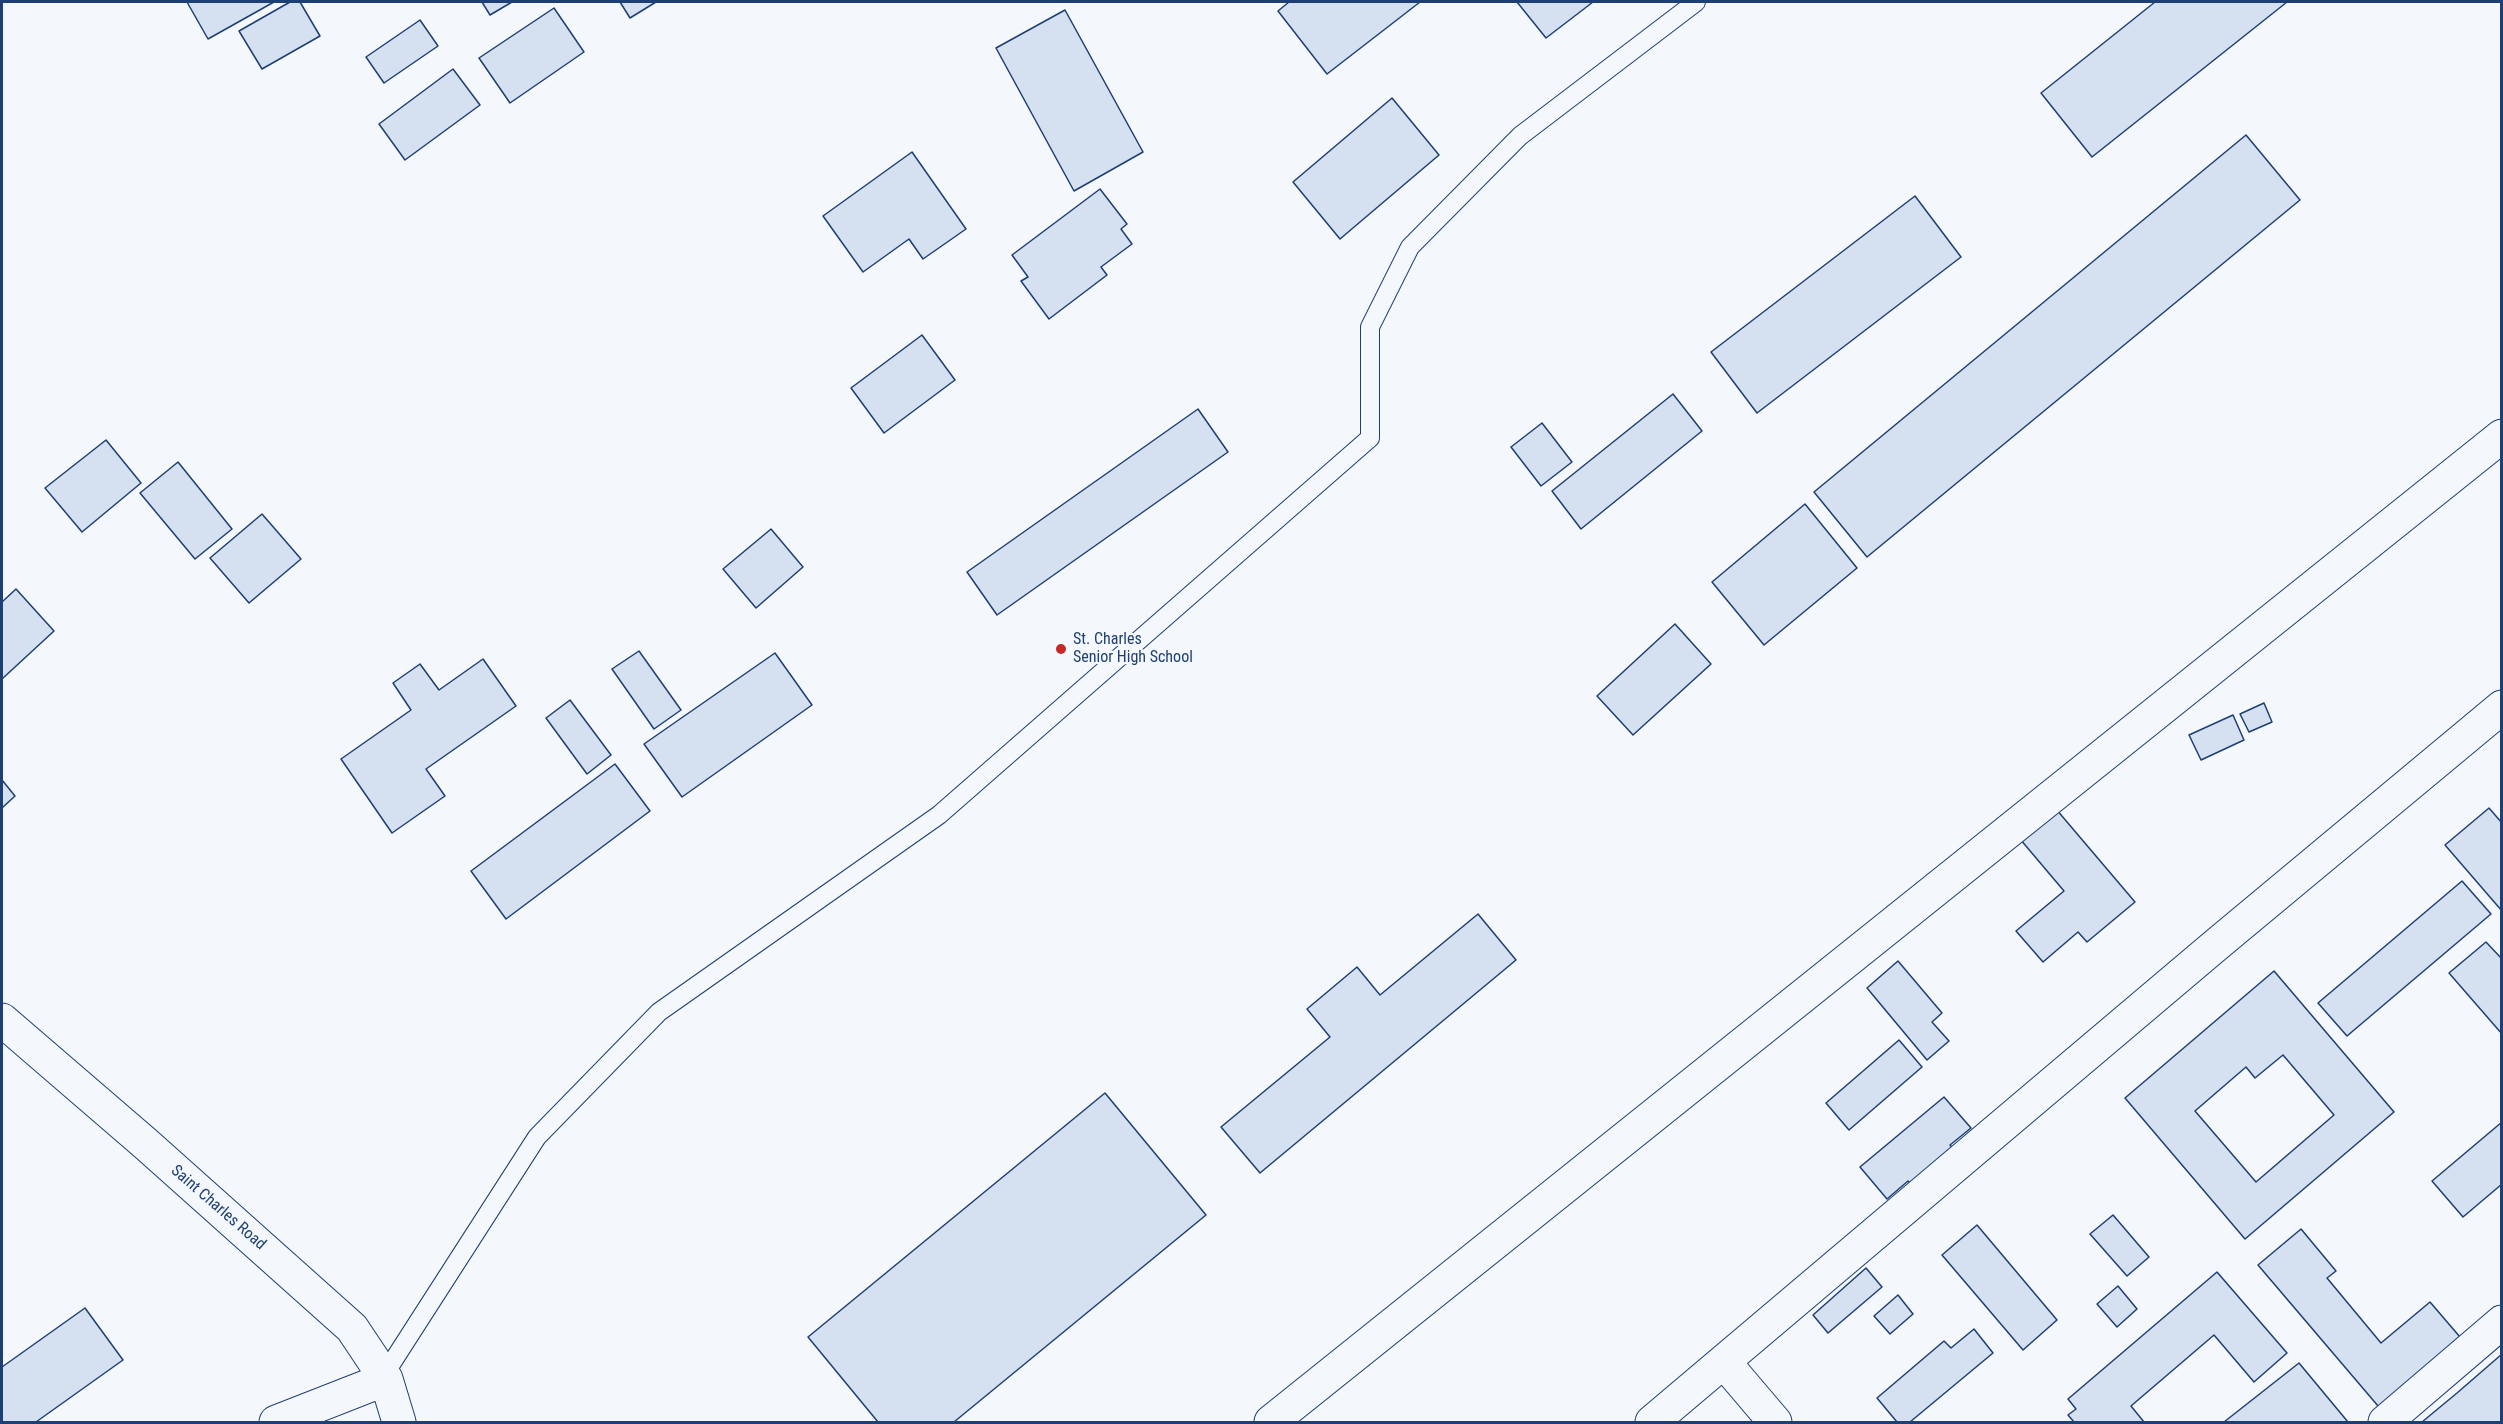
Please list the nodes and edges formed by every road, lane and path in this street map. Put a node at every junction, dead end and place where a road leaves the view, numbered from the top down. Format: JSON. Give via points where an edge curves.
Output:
{"nodes":[{"id":1,"x":1696,"y":2,"type":"edge"},
{"id":2,"x":2502,"y":436,"type":"edge"},
{"id":3,"x":2502,"y":707,"type":"edge"},
{"id":4,"x":2,"y":1020,"type":"edge"},
{"id":5,"x":2502,"y":1322,"type":"edge"},
{"id":6,"x":1724,"y":1362,"type":"junction"},
{"id":7,"x":385,"y":1377,"type":"junction"},
{"id":8,"x":276,"y":1422,"type":"edge"},
{"id":9,"x":399,"y":1422,"type":"edge"},
{"id":10,"x":1271,"y":1422,"type":"edge"},
{"id":11,"x":1652,"y":1422,"type":"edge"},
{"id":12,"x":1776,"y":1422,"type":"edge"},
{"id":13,"x":2385,"y":1422,"type":"edge"}],
"edges":[{"from":1,"to":7,"type":"lane","via":[[1520,136],[1410,247],[1370,327],[1370,438],[939,815],[659,1012],[537,1137]]},
{"from":2,"to":10,"type":"street"},
{"from":3,"to":6,"type":"street"},
{"from":4,"to":7,"type":"street","name":"Saint Charles Road","via":[[352,1328]]},
{"from":5,"to":13,"type":"street"},
{"from":6,"to":11,"type":"street"},
{"from":6,"to":12,"type":"street"},
{"from":7,"to":8,"type":"street"},
{"from":7,"to":9,"type":"street","name":"Saint Charles Road"}]}
